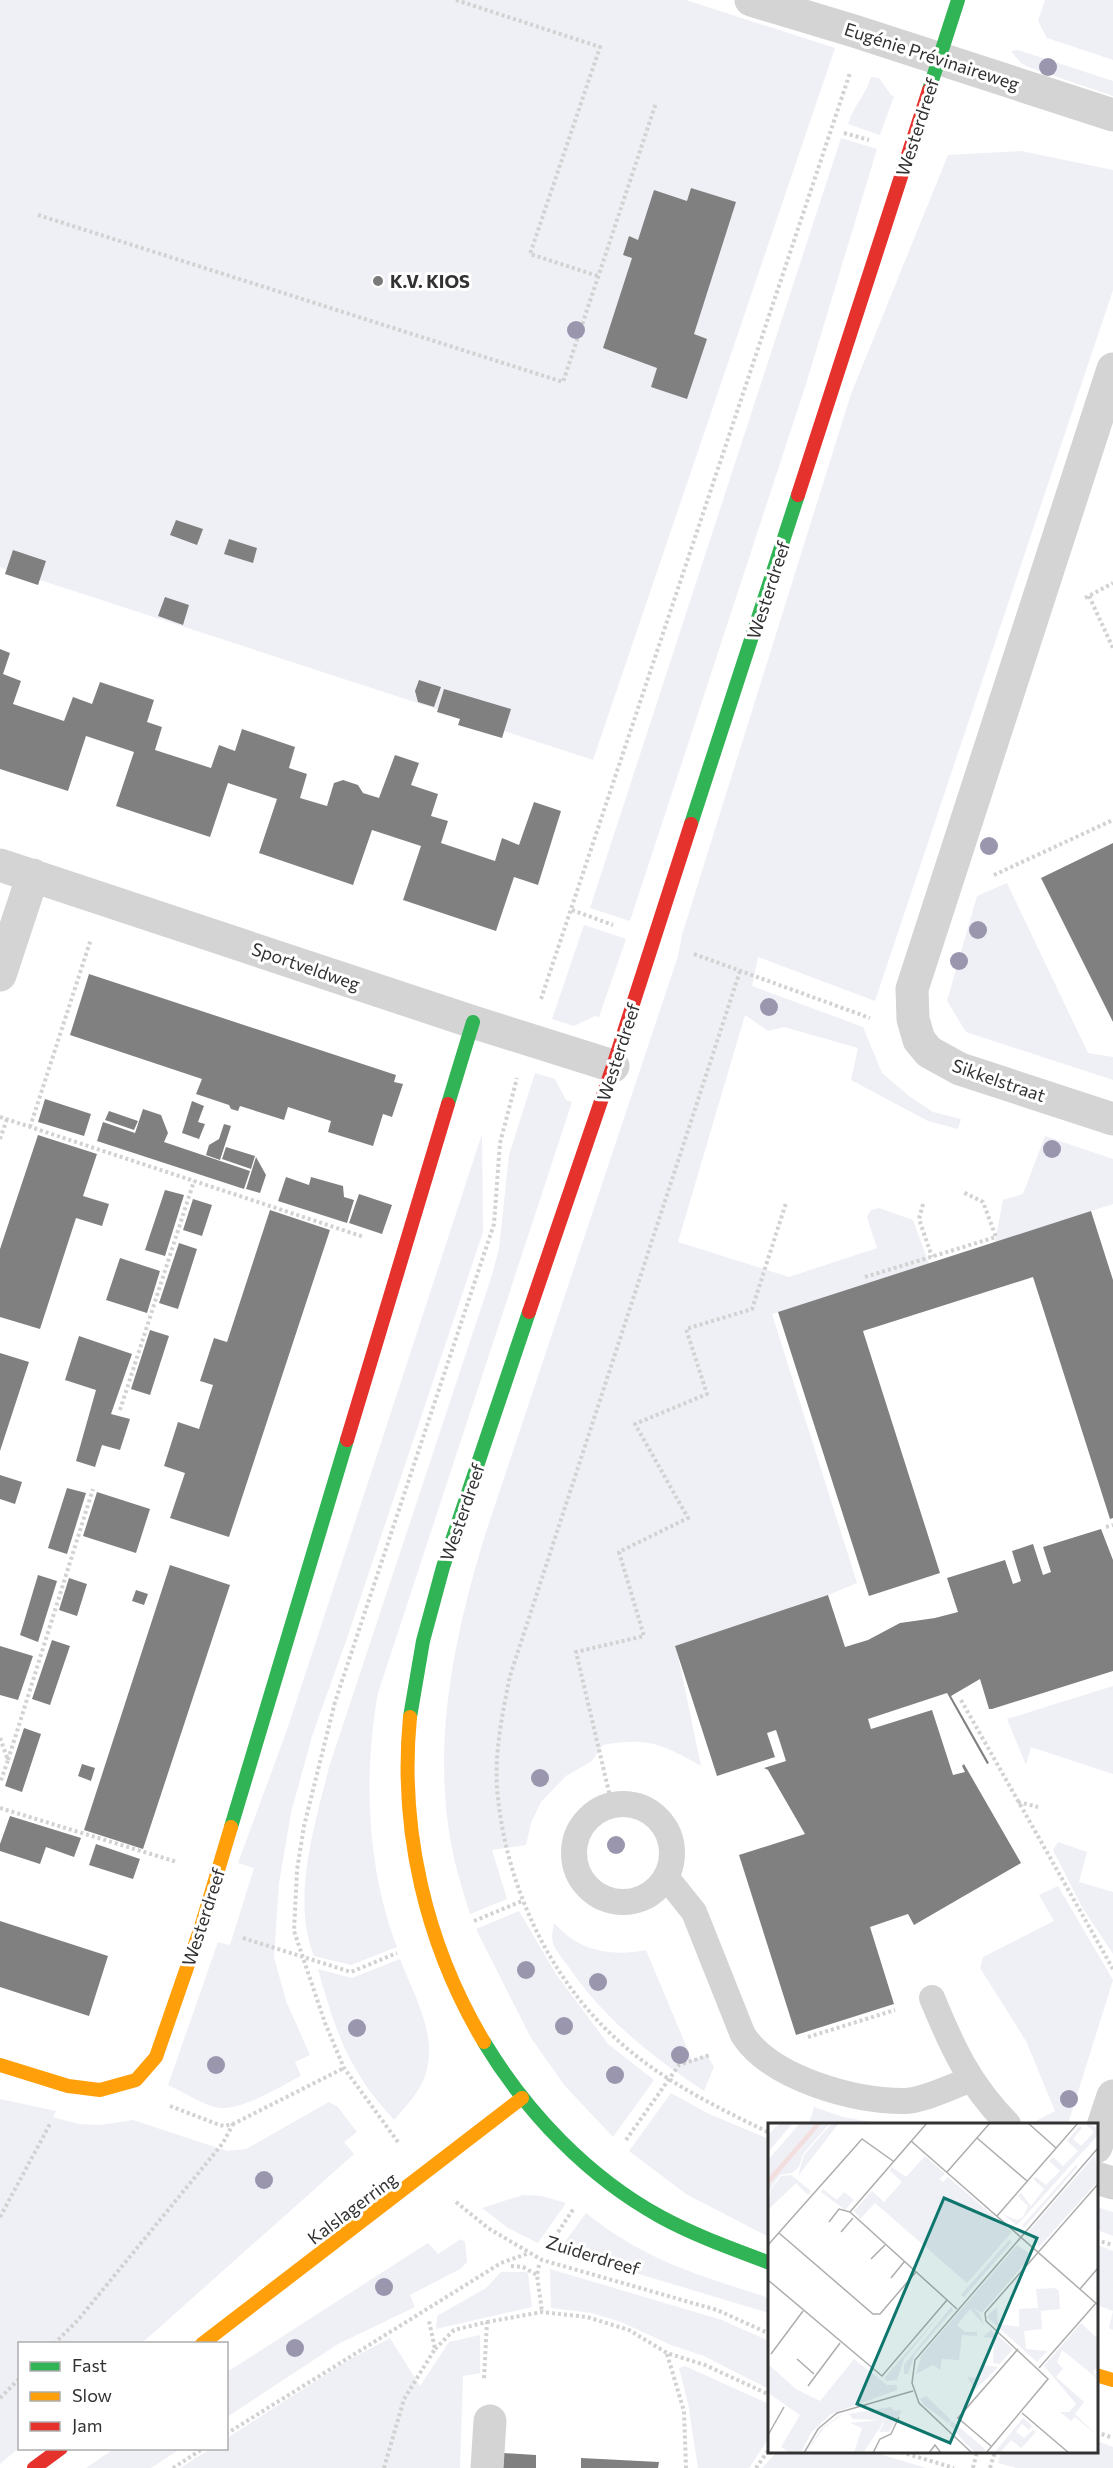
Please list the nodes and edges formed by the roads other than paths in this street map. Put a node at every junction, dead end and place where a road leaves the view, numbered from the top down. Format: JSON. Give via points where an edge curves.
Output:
{"nodes":[{"id":1,"x":751,"y":0,"type":"edge"},
{"id":2,"x":958,"y":0,"type":"edge"},
{"id":3,"x":940,"y":58,"type":"junction"},
{"id":4,"x":1113,"y":115,"type":"edge"},
{"id":5,"x":1113,"y":369,"type":"edge"},
{"id":6,"x":0,"y":865,"type":"edge"},
{"id":7,"x":33,"y":875,"type":"junction"},
{"id":8,"x":0,"y":975,"type":"edge"},
{"id":9,"x":473,"y":1022,"type":"junction"},
{"id":10,"x":614,"y":1066,"type":"junction"},
{"id":11,"x":1113,"y":1119,"type":"edge"},
{"id":12,"x":666,"y":1877,"type":"junction"},
{"id":13,"x":932,"y":1998,"type":"dead end"},
{"id":14,"x":0,"y":2065,"type":"edge"},
{"id":15,"x":970,"y":2080,"type":"junction"},
{"id":16,"x":1113,"y":2096,"type":"edge"},
{"id":17,"x":522,"y":2098,"type":"junction"},
{"id":18,"x":1007,"y":2123,"type":"edge"},
{"id":19,"x":1098,"y":2141,"type":"edge"},
{"id":20,"x":1098,"y":2179,"type":"edge"},
{"id":21,"x":1113,"y":2183,"type":"edge"},
{"id":22,"x":768,"y":2262,"type":"edge"},
{"id":23,"x":203,"y":2342,"type":"edge"},
{"id":24,"x":1098,"y":2376,"type":"edge"},
{"id":25,"x":1113,"y":2380,"type":"edge"},
{"id":26,"x":490,"y":2421,"type":"road end"},
{"id":27,"x":57,"y":2450,"type":"edge"},
{"id":28,"x":34,"y":2468,"type":"edge"},
{"id":29,"x":487,"y":2468,"type":"edge"}],
"edges":[{"from":1,"to":3,"type":"street","name":"Eugénie Prévinaireweg"},
{"from":2,"to":3,"type":"street","name":"Westerdreef"},
{"from":3,"to":4,"type":"street","name":"Eugénie Prévinaireweg"},
{"from":3,"to":10,"type":"street","name":"Westerdreef"},
{"from":5,"to":11,"type":"street","name":"Sikkelstraat","via":[[911,995],[914,1023],[929,1052],[960,1069]]},
{"from":6,"to":7,"type":"street","name":"Sportveldweg"},
{"from":7,"to":8,"type":"street"},
{"from":7,"to":9,"type":"street","name":"Sportveldweg"},
{"from":9,"to":10,"type":"street","name":"Sportveldweg"},
{"from":9,"to":14,"type":"street","name":"Westerdreef","via":[[217,1875],[156,2057],[136,2080],[100,2090],[68,2086]]},
{"from":10,"to":17,"type":"street","name":"Westerdreef","via":[[443,1567],[421,1642],[408,1726],[407,1801],[426,1906],[458,1997],[486,2049]]},
{"from":12,"to":12,"type":"lane","via":[[672,1853],[670,1840],[661,1823],[648,1811],[624,1803],[612,1805],[600,1809],[581,1827],[576,1839],[575,1865],[588,1887],[598,1895],[610,1900],[636,1900],[658,1887]]},
{"from":12,"to":15,"type":"lane","via":[[694,1912],[743,2035],[766,2060],[832,2091],[905,2101]]},
{"from":13,"to":15,"type":"lane"},
{"from":15,"to":18,"type":"lane"},
{"from":16,"to":19,"type":"street"},
{"from":17,"to":22,"type":"street","via":[[583,2161],[626,2196],[664,2219]]},
{"from":17,"to":23,"type":"street","name":"Kalslagerring"},
{"from":20,"to":21,"type":"street"},
{"from":24,"to":25,"type":"street"},
{"from":26,"to":29,"type":"street"},
{"from":27,"to":28,"type":"street"}]}
